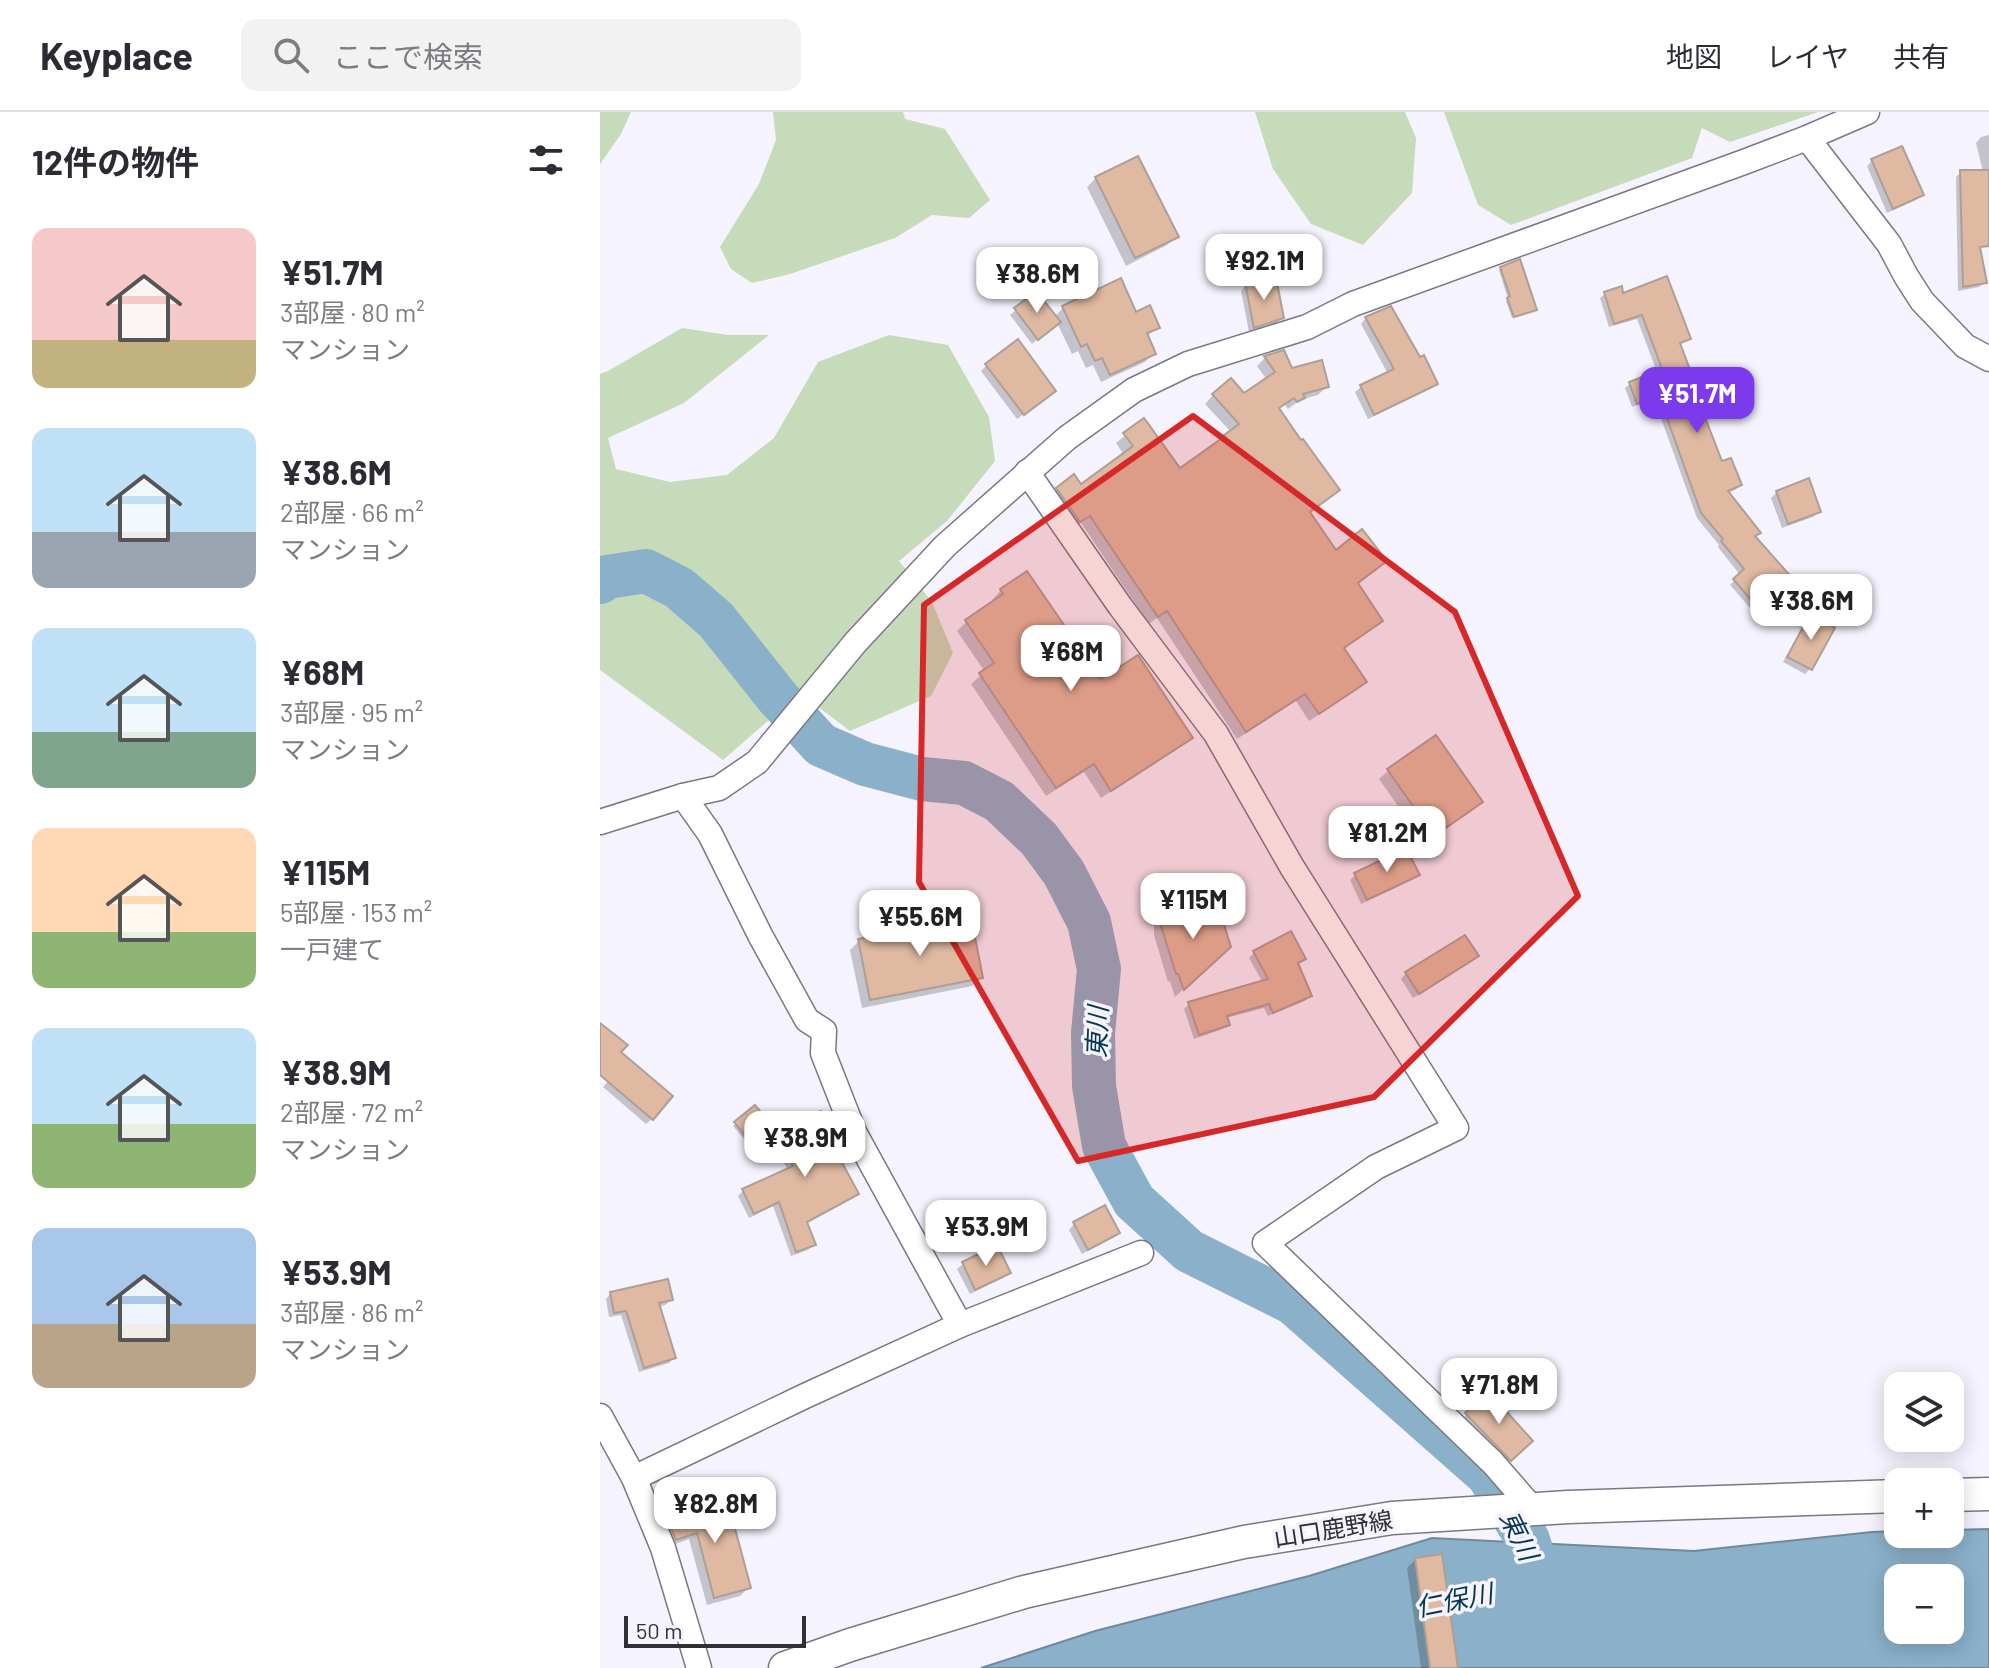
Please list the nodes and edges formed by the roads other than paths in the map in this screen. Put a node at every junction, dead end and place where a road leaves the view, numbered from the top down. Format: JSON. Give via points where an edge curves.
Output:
{"nodes":[{"id":1,"x":1867,"y":112,"type":"edge"},
{"id":2,"x":1807,"y":138,"type":"junction"},
{"id":3,"x":1989,"y":359,"type":"edge"},
{"id":4,"x":1027,"y":472,"type":"junction"},
{"id":5,"x":683,"y":796,"type":"junction"},
{"id":6,"x":600,"y":822,"type":"edge"},
{"id":7,"x":1141,"y":1253,"type":"dead end"},
{"id":8,"x":960,"y":1325,"type":"junction"},
{"id":9,"x":600,"y":1416,"type":"edge"},
{"id":10,"x":634,"y":1478,"type":"junction"},
{"id":11,"x":1989,"y":1494,"type":"edge"},
{"id":12,"x":1964,"y":1495,"type":"edge"},
{"id":13,"x":1884,"y":1496,"type":"edge"},
{"id":14,"x":1516,"y":1509,"type":"junction"},
{"id":15,"x":699,"y":1668,"type":"edge"},
{"id":16,"x":785,"y":1668,"type":"edge"}],
"edges":[{"from":1,"to":2,"type":"street"},
{"from":2,"to":3,"type":"street","via":[[1889,244],[1922,301],[1965,346]]},
{"from":2,"to":4,"type":"street","via":[[1353,304],[1307,327],[1188,364],[1134,390]]},
{"from":4,"to":5,"type":"street","via":[[925,567],[757,762],[719,788]]},
{"from":4,"to":14,"type":"street","via":[[1216,734],[1292,867],[1456,1128],[1376,1167],[1265,1243],[1493,1463]]},
{"from":5,"to":6,"type":"street"},
{"from":5,"to":8,"type":"street","via":[[710,834],[807,1020],[824,1031],[823,1053],[854,1132]]},
{"from":7,"to":8,"type":"street"},
{"from":8,"to":10,"type":"street"},
{"from":9,"to":10,"type":"street"},
{"from":10,"to":15,"type":"street","via":[[663,1548]]},
{"from":11,"to":12,"type":"main road"},
{"from":13,"to":14,"type":"main road","name":"山口鹿野線"},
{"from":14,"to":16,"type":"main road","name":"山口鹿野線","via":[[1392,1518],[1216,1548],[1024,1592]]}]}
